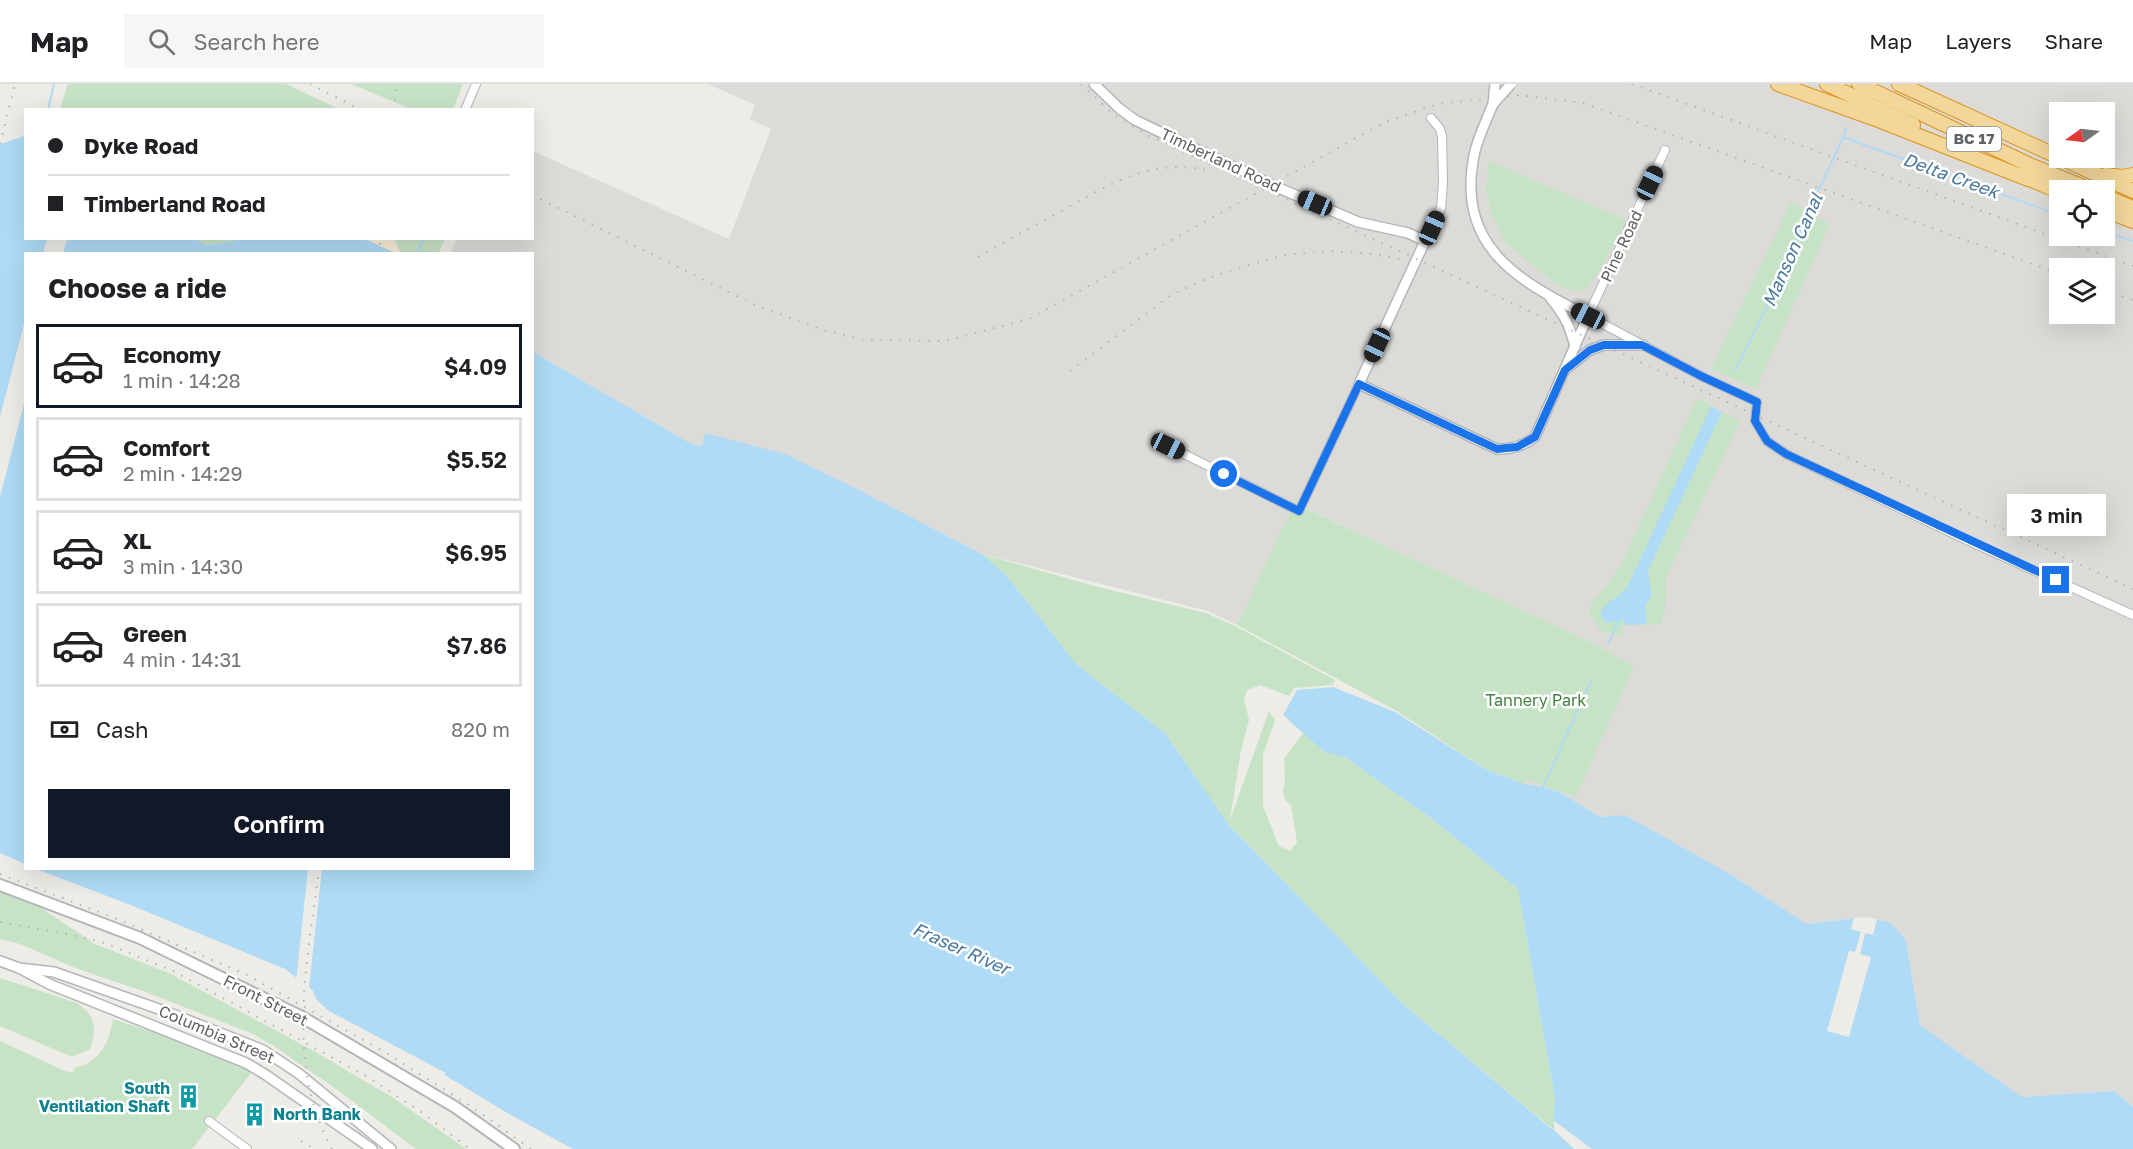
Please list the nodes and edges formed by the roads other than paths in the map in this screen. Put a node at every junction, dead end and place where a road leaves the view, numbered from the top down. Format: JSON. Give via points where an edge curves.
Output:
{"nodes":[{"id":1,"x":476,"y":84,"type":"edge"},
{"id":2,"x":1095,"y":84,"type":"edge"},
{"id":3,"x":1495,"y":84,"type":"edge"},
{"id":4,"x":1511,"y":84,"type":"edge"},
{"id":5,"x":1778,"y":84,"type":"edge"},
{"id":6,"x":1827,"y":84,"type":"edge"},
{"id":7,"x":1859,"y":84,"type":"edge"},
{"id":8,"x":1899,"y":84,"type":"edge"},
{"id":9,"x":1493,"y":104,"type":"junction"},
{"id":10,"x":466,"y":108,"type":"edge"},
{"id":11,"x":1431,"y":118,"type":"dead end"},
{"id":12,"x":1665,"y":150,"type":"dead end"},
{"id":13,"x":2083,"y":169,"type":"junction"},
{"id":14,"x":2133,"y":175,"type":"edge"},
{"id":15,"x":2028,"y":179,"type":"junction"},
{"id":16,"x":2066,"y":180,"type":"edge"},
{"id":17,"x":2049,"y":188,"type":"edge"},
{"id":18,"x":2133,"y":191,"type":"edge"},
{"id":19,"x":2115,"y":201,"type":"edge"},
{"id":20,"x":2133,"y":208,"type":"edge"},
{"id":21,"x":2115,"y":214,"type":"edge"},
{"id":22,"x":2133,"y":221,"type":"edge"},
{"id":23,"x":1425,"y":241,"type":"junction"},
{"id":24,"x":1548,"y":296,"type":"junction"},
{"id":25,"x":1588,"y":316,"type":"junction"},
{"id":26,"x":1642,"y":345,"type":"junction"},
{"id":27,"x":1575,"y":347,"type":"junction"},
{"id":28,"x":1565,"y":370,"type":"junction"},
{"id":29,"x":1359,"y":384,"type":"junction"},
{"id":30,"x":1168,"y":446,"type":"dead end"},
{"id":31,"x":2133,"y":615,"type":"edge"},
{"id":32,"x":0,"y":885,"type":"edge"},
{"id":33,"x":0,"y":961,"type":"edge"},
{"id":34,"x":19,"y":968,"type":"junction"},
{"id":35,"x":313,"y":1084,"type":"junction"},
{"id":36,"x":285,"y":1088,"type":"junction"},
{"id":37,"x":208,"y":1121,"type":"dead end"},
{"id":38,"x":247,"y":1149,"type":"edge"},
{"id":39,"x":372,"y":1149,"type":"edge"},
{"id":40,"x":391,"y":1149,"type":"edge"},
{"id":41,"x":514,"y":1149,"type":"edge"}],
"edges":[{"from":1,"to":10,"type":"street"},
{"from":2,"to":23,"type":"street","name":"Timberland Road","via":[[1128,114],[1162,133],[1358,222],[1408,233]]},
{"from":3,"to":9,"type":"street","bridge":true},
{"from":4,"to":9,"type":"street","bridge":true},
{"from":5,"to":15,"type":"highway"},
{"from":6,"to":15,"type":"highway","number":"BC 17"},
{"from":7,"to":16,"type":"highway","number":"BC 17"},
{"from":8,"to":13,"type":"highway"},
{"from":9,"to":24,"type":"street","via":[[1471,171],[1475,215],[1495,255]]},
{"from":11,"to":23,"type":"street","via":[[1442,136],[1443,195]]},
{"from":12,"to":25,"type":"street","name":"Pine Road"},
{"from":13,"to":14,"type":"highway","via":[[2110,176]]},
{"from":13,"to":18,"type":"highway"},
{"from":15,"to":17,"type":"highway","number":"BC 17"},
{"from":19,"to":20,"type":"highway"},
{"from":21,"to":22,"type":"highway"},
{"from":23,"to":29,"type":"street"},
{"from":24,"to":25,"type":"street"},
{"from":24,"to":27,"type":"street","via":[[1564,314]]},
{"from":25,"to":26,"type":"street"},
{"from":25,"to":27,"type":"street","name":"Pine Road"},
{"from":26,"to":28,"type":"street","via":[[1604,345],[1590,350]]},
{"from":26,"to":31,"type":"street","via":[[1757,402],[1755,421],[1767,441],[1786,454]]},
{"from":27,"to":28,"type":"street","name":"Pine Road"},
{"from":28,"to":29,"type":"street","name":"Pine Road","via":[[1535,437],[1517,447],[1497,449]]},
{"from":29,"to":30,"type":"street","via":[[1299,511]]},
{"from":32,"to":41,"type":"main road","name":"Front Street","via":[[140,938],[302,1017],[455,1107]]},
{"from":33,"to":34,"type":"street","name":"Columbia Street"},
{"from":34,"to":35,"type":"street","name":"Columbia Street","via":[[54,972],[243,1042],[274,1056]]},
{"from":34,"to":36,"type":"street","name":"Columbia Street","via":[[49,984],[235,1058]]},
{"from":35,"to":36,"type":"street","via":[[293,1077]]},
{"from":35,"to":40,"type":"street","name":"Columbia Street"},
{"from":36,"to":39,"type":"street","name":"Columbia Street"},
{"from":37,"to":38,"type":"street"}]}
